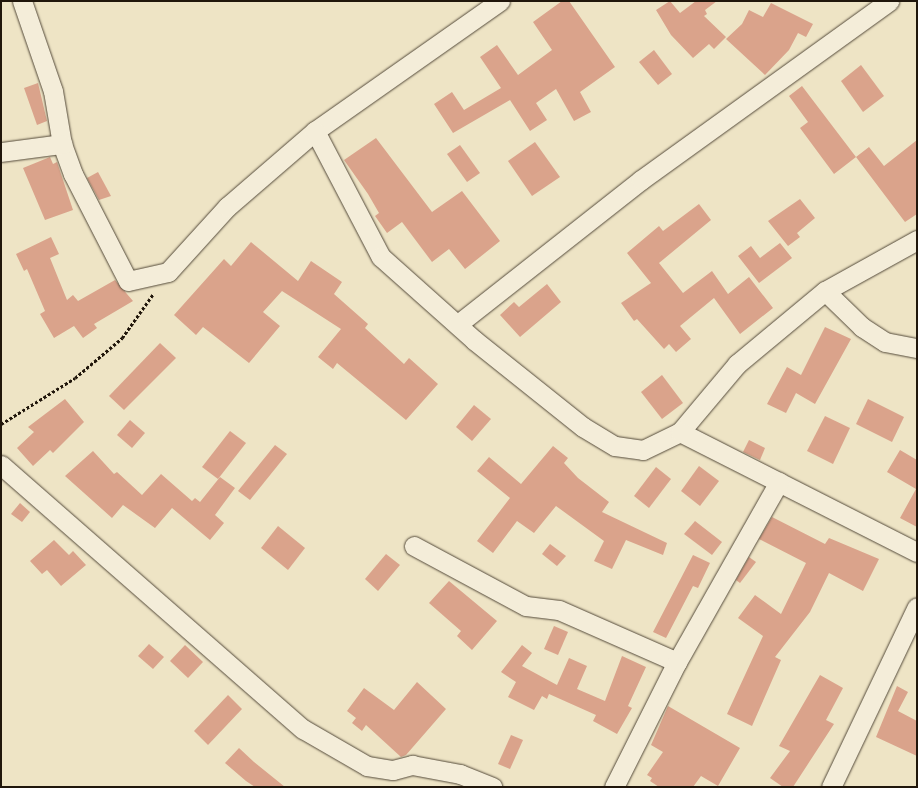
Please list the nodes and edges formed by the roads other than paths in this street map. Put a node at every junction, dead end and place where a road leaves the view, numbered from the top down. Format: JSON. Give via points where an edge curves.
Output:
{"nodes":[{"id":1,"x":22,"y":1,"type":"edge"},
{"id":2,"x":500,"y":1,"type":"edge"},
{"id":3,"x":889,"y":1,"type":"edge"},
{"id":4,"x":315,"y":131,"type":"junction"},
{"id":5,"x":62,"y":144,"type":"junction"},
{"id":6,"x":1,"y":152,"type":"edge"},
{"id":7,"x":917,"y":240,"type":"edge"},
{"id":8,"x":825,"y":291,"type":"junction"},
{"id":9,"x":458,"y":324,"type":"junction"},
{"id":10,"x":917,"y":348,"type":"edge"},
{"id":11,"x":680,"y":432,"type":"junction"},
{"id":12,"x":1,"y":465,"type":"edge"},
{"id":13,"x":779,"y":482,"type":"junction"},
{"id":14,"x":414,"y":546,"type":"dead end"},
{"id":15,"x":917,"y":552,"type":"edge"},
{"id":16,"x":917,"y":606,"type":"edge"},
{"id":17,"x":677,"y":662,"type":"junction"},
{"id":18,"x":492,"y":787,"type":"edge"},
{"id":19,"x":614,"y":787,"type":"edge"},
{"id":20,"x":831,"y":787,"type":"edge"}],
"edges":[{"from":1,"to":5,"type":"street","via":[[52,91]]},
{"from":2,"to":4,"type":"street"},
{"from":3,"to":9,"type":"street","via":[[641,180]]},
{"from":4,"to":5,"type":"street","via":[[227,207],[168,272],[128,281],[73,174]]},
{"from":4,"to":9,"type":"street","via":[[382,257]]},
{"from":5,"to":6,"type":"street"},
{"from":7,"to":8,"type":"street"},
{"from":8,"to":10,"type":"street","via":[[862,327],[885,342]]},
{"from":8,"to":11,"type":"street","via":[[737,364]]},
{"from":9,"to":11,"type":"street","via":[[583,427],[616,446],[643,450]]},
{"from":11,"to":13,"type":"street"},
{"from":12,"to":18,"type":"street","via":[[303,729],[367,766],[393,770],[412,765],[460,774]]},
{"from":13,"to":15,"type":"street"},
{"from":13,"to":17,"type":"street"},
{"from":14,"to":17,"type":"street","via":[[526,606],[559,610]]},
{"from":16,"to":20,"type":"street"},
{"from":17,"to":19,"type":"street"}]}
